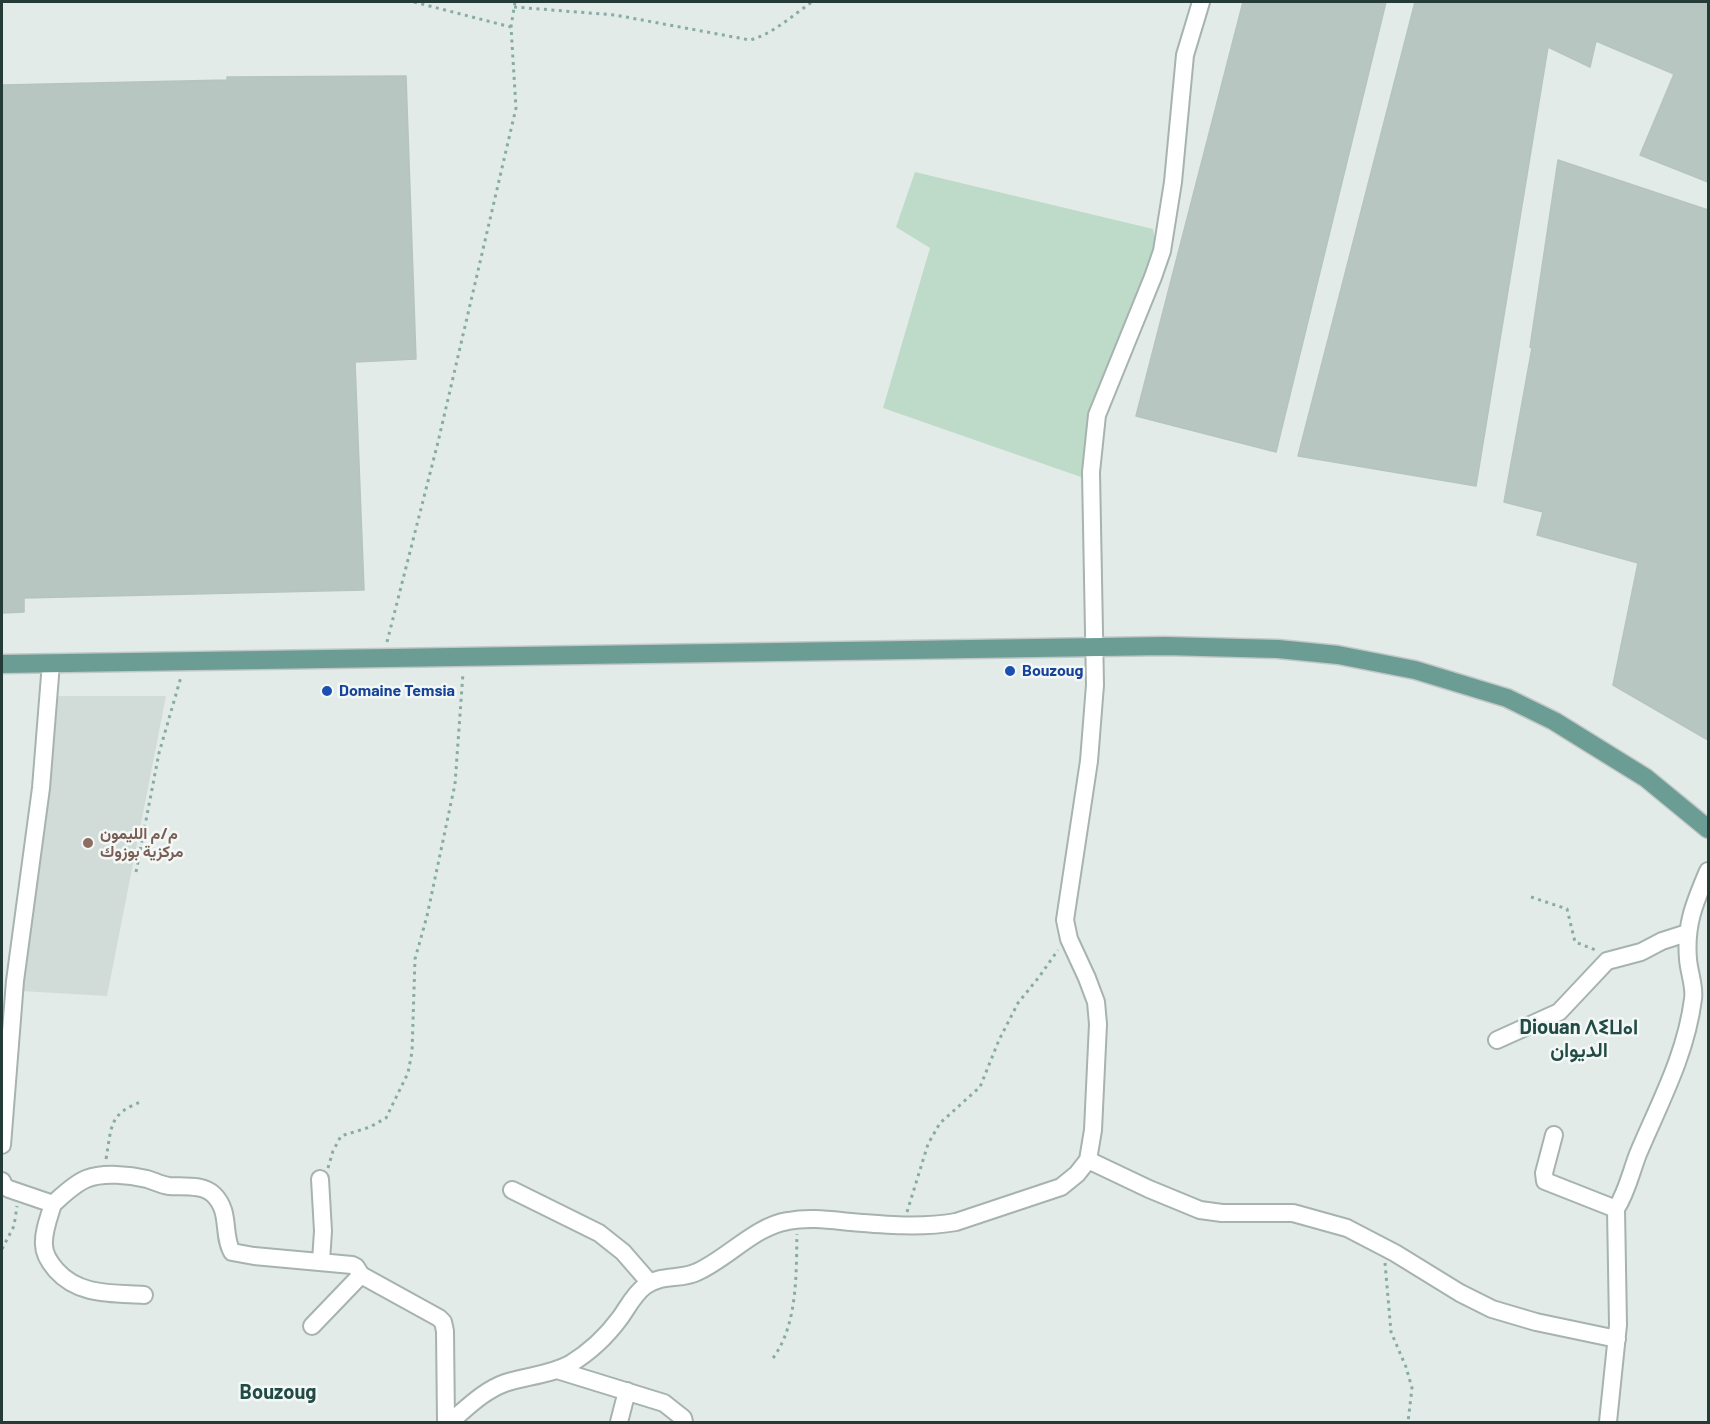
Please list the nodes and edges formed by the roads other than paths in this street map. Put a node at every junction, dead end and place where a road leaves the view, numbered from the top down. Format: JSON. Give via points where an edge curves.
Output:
{"nodes":[{"id":1,"x":1201,"y":2,"type":"edge"},
{"id":2,"x":1093,"y":647,"type":"junction"},
{"id":3,"x":51,"y":663,"type":"junction"},
{"id":4,"x":2,"y":664,"type":"edge"},
{"id":5,"x":1708,"y":829,"type":"edge"},
{"id":6,"x":1708,"y":871,"type":"edge"},
{"id":7,"x":1687,"y":933,"type":"junction"},
{"id":8,"x":1497,"y":1040,"type":"dead end"},
{"id":9,"x":1554,"y":1136,"type":"dead end"},
{"id":10,"x":2,"y":1145,"type":"edge"},
{"id":11,"x":1088,"y":1160,"type":"junction"},
{"id":12,"x":320,"y":1179,"type":"road end"},
{"id":13,"x":2,"y":1181,"type":"edge"},
{"id":14,"x":512,"y":1190,"type":"dead end"},
{"id":15,"x":53,"y":1204,"type":"junction"},
{"id":16,"x":1616,"y":1209,"type":"junction"},
{"id":17,"x":321,"y":1261,"type":"junction"},
{"id":18,"x":361,"y":1275,"type":"junction"},
{"id":19,"x":650,"y":1283,"type":"junction"},
{"id":20,"x":144,"y":1295,"type":"dead end"},
{"id":21,"x":312,"y":1326,"type":"dead end"},
{"id":22,"x":1617,"y":1338,"type":"junction"},
{"id":23,"x":558,"y":1370,"type":"junction"},
{"id":24,"x":627,"y":1390,"type":"junction"},
{"id":25,"x":448,"y":1422,"type":"edge"},
{"id":26,"x":619,"y":1422,"type":"edge"},
{"id":27,"x":684,"y":1422,"type":"edge"},
{"id":28,"x":1608,"y":1422,"type":"edge"}],
"edges":[{"from":1,"to":2,"type":"street","via":[[1185,55],[1162,251],[1097,416],[1090,472]]},
{"from":2,"to":3,"type":"main road"},
{"from":2,"to":5,"type":"main road","via":[[1278,650],[1338,655],[1415,670],[1507,698],[1554,721],[1646,778]]},
{"from":2,"to":11,"type":"street","via":[[1095,685],[1089,761],[1065,920],[1096,1002],[1093,1130]]},
{"from":3,"to":4,"type":"main road"},
{"from":3,"to":10,"type":"street","via":[[41,788],[15,981]]},
{"from":6,"to":7,"type":"street"},
{"from":7,"to":8,"type":"street","via":[[1607,961],[1559,1012]]},
{"from":7,"to":16,"type":"street","via":[[1693,998],[1683,1046]]},
{"from":9,"to":16,"type":"street","via":[[1545,1181]]},
{"from":11,"to":19,"type":"street","via":[[1061,1187],[956,1222],[902,1225],[818,1218],[786,1221],[766,1229],[694,1274]]},
{"from":11,"to":22,"type":"street","via":[[1200,1210],[1293,1213],[1347,1228],[1492,1309]]},
{"from":12,"to":17,"type":"street"},
{"from":13,"to":15,"type":"street","via":[[18,1193]]},
{"from":14,"to":19,"type":"street","via":[[599,1233],[623,1252]]},
{"from":15,"to":17,"type":"street","via":[[85,1179],[103,1176],[192,1187],[213,1194],[225,1215],[234,1253]]},
{"from":15,"to":20,"type":"street","via":[[44,1245],[47,1258],[60,1274],[87,1290]]},
{"from":16,"to":22,"type":"street"},
{"from":17,"to":18,"type":"street","via":[[352,1265]]},
{"from":18,"to":21,"type":"street"},
{"from":18,"to":25,"type":"street","via":[[443,1322]]},
{"from":19,"to":23,"type":"street","via":[[603,1339]]},
{"from":22,"to":28,"type":"street"},
{"from":23,"to":24,"type":"street"},
{"from":23,"to":25,"type":"street","via":[[528,1376],[487,1392]]},
{"from":24,"to":26,"type":"street"},
{"from":24,"to":27,"type":"street","via":[[664,1402]]}]}
